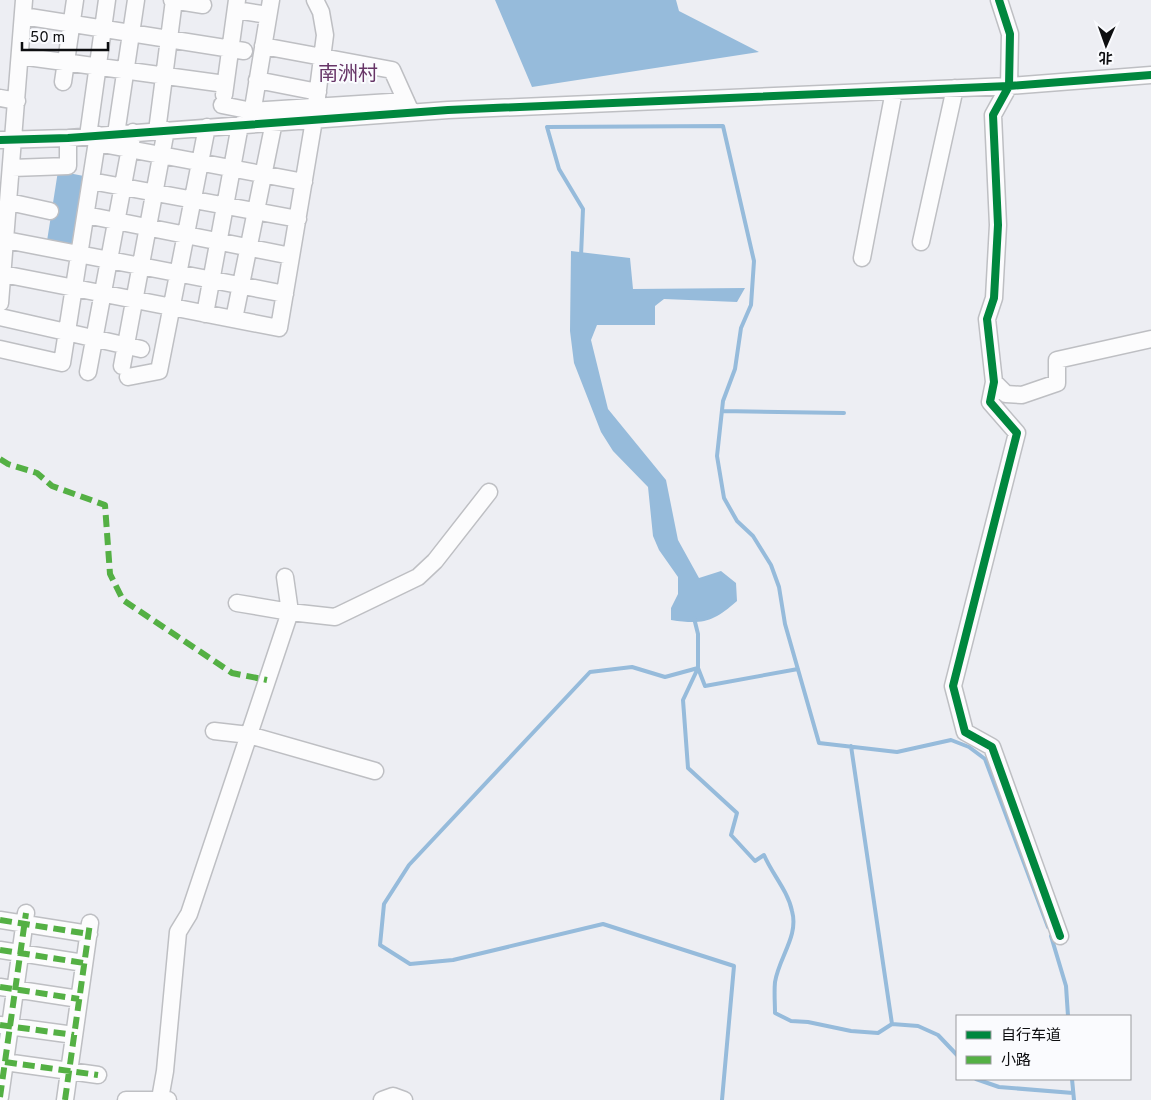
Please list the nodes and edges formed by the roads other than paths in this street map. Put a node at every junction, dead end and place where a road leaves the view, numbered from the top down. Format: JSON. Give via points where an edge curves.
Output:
{"nodes":[{"id":1,"x":75,"y":0,"type":"edge"},
{"id":2,"x":107,"y":0,"type":"edge"},
{"id":3,"x":136,"y":0,"type":"edge"},
{"id":4,"x":173,"y":0,"type":"edge"},
{"id":5,"x":315,"y":0,"type":"edge"},
{"id":6,"x":999,"y":0,"type":"edge"},
{"id":7,"x":203,"y":5,"type":"dead end"},
{"id":8,"x":245,"y":6,"type":"edge"},
{"id":9,"x":24,"y":8,"type":"edge"},
{"id":10,"x":269,"y":8,"type":"edge"},
{"id":11,"x":72,"y":24,"type":"junction"},
{"id":12,"x":103,"y":29,"type":"junction"},
{"id":13,"x":131,"y":33,"type":"junction"},
{"id":14,"x":169,"y":39,"type":"junction"},
{"id":15,"x":263,"y":46,"type":"junction"},
{"id":16,"x":237,"y":50,"type":"junction"},
{"id":17,"x":20,"y":56,"type":"junction"},
{"id":18,"x":322,"y":57,"type":"junction"},
{"id":19,"x":66,"y":62,"type":"junction"},
{"id":20,"x":98,"y":67,"type":"junction"},
{"id":21,"x":126,"y":70,"type":"junction"},
{"id":22,"x":164,"y":76,"type":"junction"},
{"id":23,"x":1151,"y":76,"type":"edge"},
{"id":24,"x":257,"y":80,"type":"junction"},
{"id":25,"x":64,"y":82,"type":"dead end"},
{"id":26,"x":225,"y":84,"type":"junction"},
{"id":27,"x":1009,"y":86,"type":"junction"},
{"id":28,"x":955,"y":88,"type":"junction"},
{"id":29,"x":894,"y":91,"type":"junction"},
{"id":30,"x":0,"y":98,"type":"edge"},
{"id":31,"x":17,"y":101,"type":"junction"},
{"id":32,"x":222,"y":105,"type":"junction"},
{"id":33,"x":316,"y":106,"type":"junction"},
{"id":34,"x":409,"y":107,"type":"junction"},
{"id":35,"x":247,"y":120,"type":"junction"},
{"id":36,"x":274,"y":122,"type":"junction"},
{"id":37,"x":213,"y":127,"type":"junction"},
{"id":38,"x":162,"y":130,"type":"junction"},
{"id":39,"x":133,"y":132,"type":"junction"},
{"id":40,"x":116,"y":134,"type":"junction"},
{"id":41,"x":68,"y":138,"type":"junction"},
{"id":42,"x":95,"y":138,"type":"junction"},
{"id":43,"x":7,"y":141,"type":"edge"},
{"id":44,"x":130,"y":150,"type":"junction"},
{"id":45,"x":161,"y":155,"type":"junction"},
{"id":46,"x":200,"y":163,"type":"junction"},
{"id":47,"x":12,"y":168,"type":"junction"},
{"id":48,"x":232,"y":169,"type":"junction"},
{"id":49,"x":264,"y":175,"type":"junction"},
{"id":50,"x":91,"y":181,"type":"junction"},
{"id":51,"x":304,"y":182,"type":"junction"},
{"id":52,"x":123,"y":187,"type":"junction"},
{"id":53,"x":154,"y":193,"type":"junction"},
{"id":54,"x":193,"y":200,"type":"junction"},
{"id":55,"x":9,"y":202,"type":"junction"},
{"id":56,"x":225,"y":206,"type":"junction"},
{"id":57,"x":50,"y":210,"type":"dead end"},
{"id":58,"x":256,"y":211,"type":"junction"},
{"id":59,"x":86,"y":215,"type":"junction"},
{"id":60,"x":298,"y":219,"type":"junction"},
{"id":61,"x":116,"y":221,"type":"junction"},
{"id":62,"x":148,"y":227,"type":"junction"},
{"id":63,"x":186,"y":235,"type":"junction"},
{"id":64,"x":6,"y":240,"type":"junction"},
{"id":65,"x":218,"y":242,"type":"junction"},
{"id":66,"x":921,"y":242,"type":"dead end"},
{"id":67,"x":249,"y":248,"type":"junction"},
{"id":68,"x":79,"y":254,"type":"junction"},
{"id":69,"x":291,"y":256,"type":"junction"},
{"id":70,"x":862,"y":258,"type":"dead end"},
{"id":71,"x":109,"y":260,"type":"junction"},
{"id":72,"x":141,"y":266,"type":"junction"},
{"id":73,"x":178,"y":273,"type":"junction"},
{"id":74,"x":3,"y":274,"type":"junction"},
{"id":75,"x":212,"y":280,"type":"junction"},
{"id":76,"x":241,"y":286,"type":"junction"},
{"id":77,"x":74,"y":288,"type":"junction"},
{"id":78,"x":103,"y":294,"type":"junction"},
{"id":79,"x":285,"y":294,"type":"junction"},
{"id":80,"x":134,"y":300,"type":"junction"},
{"id":81,"x":0,"y":303,"type":"edge"},
{"id":82,"x":171,"y":307,"type":"junction"},
{"id":83,"x":205,"y":314,"type":"junction"},
{"id":84,"x":0,"y":317,"type":"edge"},
{"id":85,"x":234,"y":319,"type":"junction"},
{"id":86,"x":67,"y":332,"type":"junction"},
{"id":87,"x":95,"y":338,"type":"junction"},
{"id":88,"x":1151,"y":339,"type":"edge"},
{"id":89,"x":133,"y":347,"type":"junction"},
{"id":90,"x":0,"y":349,"type":"edge"},
{"id":91,"x":88,"y":372,"type":"dead end"},
{"id":92,"x":994,"y":382,"type":"junction"},
{"id":93,"x":489,"y":492,"type":"dead end"},
{"id":94,"x":285,"y":577,"type":"dead end"},
{"id":95,"x":237,"y":603,"type":"dead end"},
{"id":96,"x":290,"y":612,"type":"junction"},
{"id":97,"x":214,"y":731,"type":"dead end"},
{"id":98,"x":249,"y":735,"type":"junction"},
{"id":99,"x":375,"y":771,"type":"dead end"},
{"id":100,"x":25,"y":918,"type":"junction"},
{"id":101,"x":0,"y":920,"type":"edge"},
{"id":102,"x":1060,"y":936,"type":"dead end"},
{"id":103,"x":0,"y":950,"type":"edge"},
{"id":104,"x":20,"y":953,"type":"junction"},
{"id":105,"x":84,"y":963,"type":"junction"},
{"id":106,"x":8,"y":988,"type":"edge"},
{"id":107,"x":79,"y":999,"type":"junction"},
{"id":108,"x":5,"y":1025,"type":"edge"},
{"id":109,"x":74,"y":1035,"type":"junction"},
{"id":110,"x":5,"y":1062,"type":"junction"},
{"id":111,"x":69,"y":1071,"type":"junction"},
{"id":112,"x":98,"y":1075,"type":"dead end"},
{"id":113,"x":0,"y":1097,"type":"edge"},
{"id":114,"x":65,"y":1100,"type":"edge"},
{"id":115,"x":126,"y":1100,"type":"edge"},
{"id":116,"x":164,"y":1100,"type":"edge"},
{"id":117,"x":382,"y":1100,"type":"edge"},
{"id":118,"x":404,"y":1100,"type":"edge"}],
"edges":[{"from":1,"to":11,"type":"street"},
{"from":2,"to":12,"type":"street"},
{"from":3,"to":13,"type":"street"},
{"from":4,"to":7,"type":"street"},
{"from":4,"to":14,"type":"street"},
{"from":5,"to":18,"type":"street","via":[[325,35]]},
{"from":6,"to":27,"type":"street","via":[[1010,34]]},
{"from":8,"to":10,"type":"street"},
{"from":8,"to":16,"type":"street"},
{"from":9,"to":11,"type":"street"},
{"from":9,"to":17,"type":"street"},
{"from":10,"to":15,"type":"street"},
{"from":11,"to":12,"type":"street"},
{"from":11,"to":19,"type":"street"},
{"from":12,"to":13,"type":"street"},
{"from":12,"to":20,"type":"street"},
{"from":13,"to":14,"type":"street"},
{"from":13,"to":21,"type":"street"},
{"from":14,"to":16,"type":"street"},
{"from":14,"to":22,"type":"street"},
{"from":15,"to":18,"type":"street"},
{"from":15,"to":24,"type":"street"},
{"from":16,"to":26,"type":"street"},
{"from":17,"to":19,"type":"street"},
{"from":17,"to":31,"type":"street"},
{"from":18,"to":33,"type":"street"},
{"from":18,"to":34,"type":"street","via":[[392,70]]},
{"from":19,"to":20,"type":"street"},
{"from":19,"to":25,"type":"street"},
{"from":20,"to":21,"type":"street"},
{"from":20,"to":42,"type":"street"},
{"from":21,"to":22,"type":"street"},
{"from":21,"to":40,"type":"street"},
{"from":22,"to":26,"type":"street"},
{"from":22,"to":38,"type":"street"},
{"from":23,"to":27,"type":"street"},
{"from":24,"to":33,"type":"street"},
{"from":24,"to":35,"type":"street"},
{"from":26,"to":32,"type":"street"},
{"from":27,"to":28,"type":"street"},
{"from":27,"to":92,"type":"street","via":[[992,115],[998,225],[994,298],[987,319]]},
{"from":28,"to":29,"type":"street"},
{"from":28,"to":66,"type":"street"},
{"from":29,"to":34,"type":"street"},
{"from":29,"to":70,"type":"street"},
{"from":30,"to":31,"type":"street"},
{"from":31,"to":43,"type":"street"},
{"from":32,"to":35,"type":"street"},
{"from":32,"to":37,"type":"street"},
{"from":33,"to":34,"type":"street"},
{"from":33,"to":35,"type":"street"},
{"from":33,"to":36,"type":"street"},
{"from":33,"to":51,"type":"street"},
{"from":35,"to":36,"type":"street"},
{"from":35,"to":37,"type":"street"},
{"from":35,"to":48,"type":"street"},
{"from":36,"to":49,"type":"street"},
{"from":37,"to":38,"type":"street"},
{"from":37,"to":46,"type":"street"},
{"from":38,"to":39,"type":"street"},
{"from":38,"to":45,"type":"street"},
{"from":39,"to":40,"type":"street"},
{"from":39,"to":44,"type":"street"},
{"from":40,"to":42,"type":"street"},
{"from":41,"to":42,"type":"street"},
{"from":41,"to":43,"type":"street"},
{"from":41,"to":47,"type":"street","via":[[68,166]]},
{"from":42,"to":44,"type":"street"},
{"from":42,"to":50,"type":"street"},
{"from":43,"to":47,"type":"street"},
{"from":44,"to":45,"type":"street"},
{"from":44,"to":52,"type":"street"},
{"from":45,"to":46,"type":"street"},
{"from":45,"to":53,"type":"street"},
{"from":46,"to":48,"type":"street"},
{"from":46,"to":54,"type":"street"},
{"from":47,"to":55,"type":"street"},
{"from":48,"to":49,"type":"street"},
{"from":48,"to":56,"type":"street"},
{"from":49,"to":51,"type":"street"},
{"from":49,"to":58,"type":"street"},
{"from":50,"to":52,"type":"street"},
{"from":50,"to":59,"type":"street"},
{"from":51,"to":60,"type":"street"},
{"from":52,"to":53,"type":"street"},
{"from":52,"to":61,"type":"street"},
{"from":53,"to":54,"type":"street"},
{"from":53,"to":62,"type":"street"},
{"from":54,"to":56,"type":"street"},
{"from":54,"to":63,"type":"street"},
{"from":55,"to":57,"type":"street"},
{"from":55,"to":64,"type":"street"},
{"from":56,"to":58,"type":"street"},
{"from":56,"to":65,"type":"street"},
{"from":58,"to":60,"type":"street"},
{"from":58,"to":67,"type":"street"},
{"from":59,"to":61,"type":"street"},
{"from":59,"to":68,"type":"street"},
{"from":60,"to":69,"type":"street"},
{"from":61,"to":62,"type":"street"},
{"from":61,"to":71,"type":"street"},
{"from":62,"to":63,"type":"street"},
{"from":62,"to":72,"type":"street"},
{"from":63,"to":65,"type":"street"},
{"from":63,"to":73,"type":"street"},
{"from":64,"to":68,"type":"street"},
{"from":64,"to":74,"type":"street"},
{"from":65,"to":67,"type":"street"},
{"from":65,"to":75,"type":"street"},
{"from":67,"to":69,"type":"street"},
{"from":67,"to":76,"type":"street"},
{"from":68,"to":71,"type":"street"},
{"from":68,"to":77,"type":"street"},
{"from":69,"to":79,"type":"street"},
{"from":71,"to":72,"type":"street"},
{"from":71,"to":78,"type":"street"},
{"from":72,"to":73,"type":"street"},
{"from":72,"to":80,"type":"street"},
{"from":73,"to":75,"type":"street"},
{"from":73,"to":82,"type":"street"},
{"from":74,"to":77,"type":"street"},
{"from":74,"to":81,"type":"street"},
{"from":75,"to":76,"type":"street"},
{"from":75,"to":83,"type":"street"},
{"from":76,"to":79,"type":"street"},
{"from":76,"to":85,"type":"street"},
{"from":77,"to":78,"type":"street"},
{"from":77,"to":86,"type":"street"},
{"from":78,"to":80,"type":"street"},
{"from":78,"to":87,"type":"street"},
{"from":79,"to":85,"type":"street","via":[[279,328]]},
{"from":80,"to":82,"type":"street"},
{"from":80,"to":89,"type":"street"},
{"from":82,"to":83,"type":"street"},
{"from":82,"to":89,"type":"street","via":[[158,372],[125,372]]},
{"from":83,"to":85,"type":"street"},
{"from":84,"to":86,"type":"street"},
{"from":86,"to":87,"type":"street"},
{"from":86,"to":90,"type":"street","via":[[62,363]]},
{"from":87,"to":89,"type":"street"},
{"from":87,"to":91,"type":"street"},
{"from":88,"to":92,"type":"street","via":[[1057,360],[1057,383],[1022,394],[1006,394]]},
{"from":92,"to":102,"type":"street","via":[[990,402],[1017,433],[953,686],[965,732],[992,747]]},
{"from":93,"to":96,"type":"street","via":[[418,577],[334,617]]},
{"from":94,"to":96,"type":"street"},
{"from":95,"to":96,"type":"street"},
{"from":96,"to":98,"type":"street"},
{"from":97,"to":98,"type":"street"},
{"from":98,"to":99,"type":"street"},
{"from":98,"to":116,"type":"street","via":[[189,914],[178,932]]},
{"from":100,"to":101,"type":"street"},
{"from":100,"to":104,"type":"street"},
{"from":100,"to":105,"type":"street","via":[[89,928]]},
{"from":103,"to":104,"type":"street"},
{"from":104,"to":105,"type":"street"},
{"from":104,"to":106,"type":"street"},
{"from":105,"to":107,"type":"street"},
{"from":106,"to":107,"type":"street"},
{"from":106,"to":108,"type":"street"},
{"from":107,"to":109,"type":"street"},
{"from":108,"to":109,"type":"street"},
{"from":108,"to":110,"type":"street"},
{"from":109,"to":111,"type":"street"},
{"from":110,"to":111,"type":"street"},
{"from":110,"to":113,"type":"street"},
{"from":111,"to":112,"type":"street"},
{"from":111,"to":114,"type":"street"},
{"from":115,"to":116,"type":"street"},
{"from":117,"to":118,"type":"street","via":[[393,1096]]}]}
